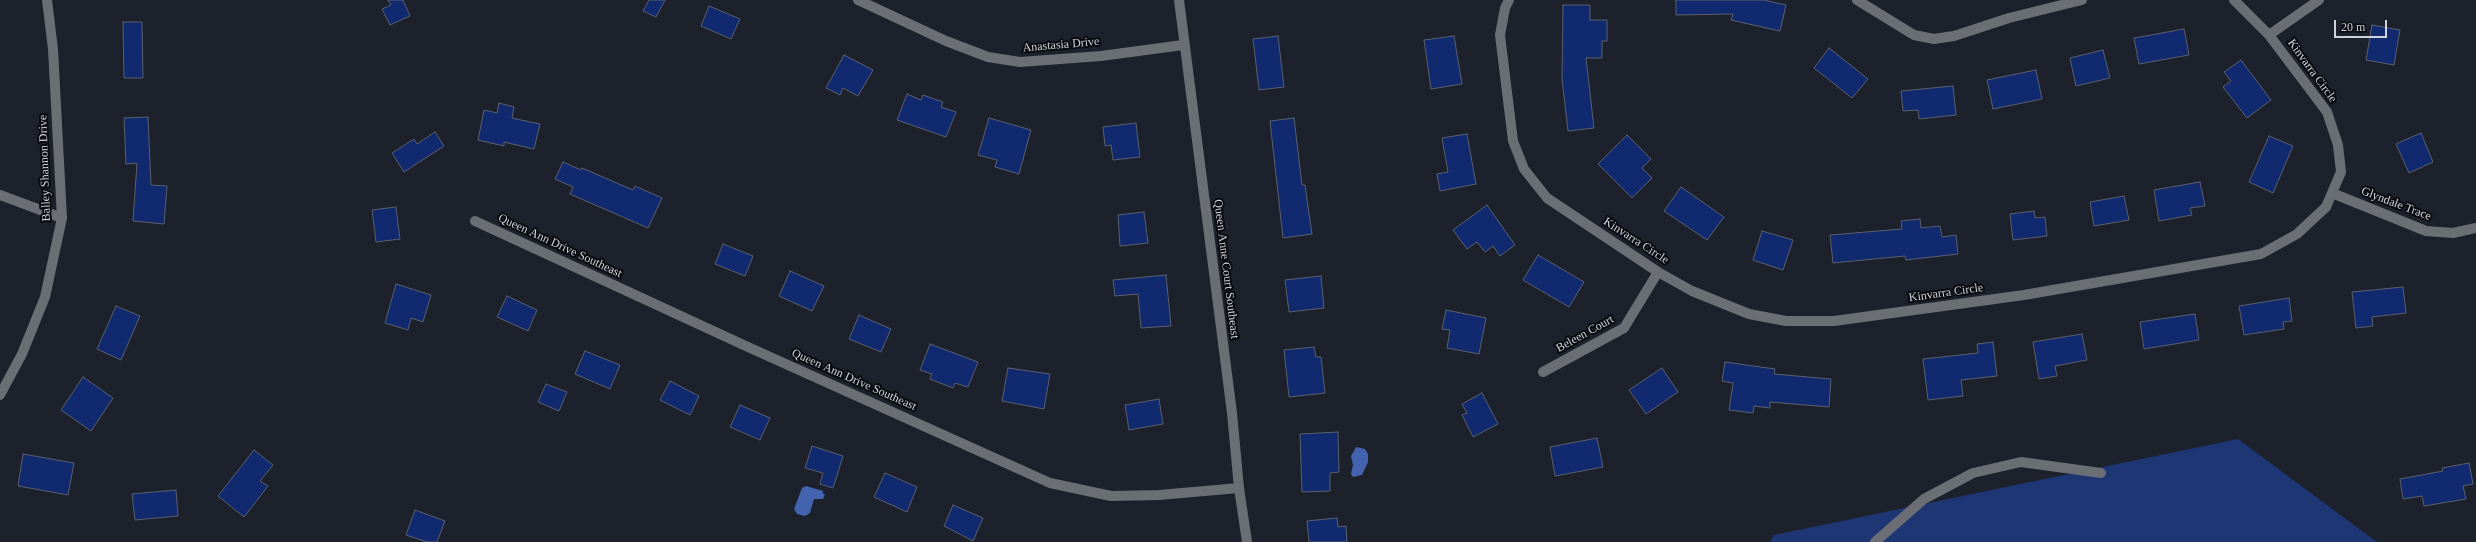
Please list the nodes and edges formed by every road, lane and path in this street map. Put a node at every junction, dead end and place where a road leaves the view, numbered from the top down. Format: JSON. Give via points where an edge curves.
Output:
{"nodes":[{"id":1,"x":47,"y":0,"type":"edge"},
{"id":2,"x":858,"y":0,"type":"edge"},
{"id":3,"x":1179,"y":0,"type":"edge"},
{"id":4,"x":1509,"y":0,"type":"edge"},
{"id":5,"x":1857,"y":0,"type":"edge"},
{"id":6,"x":2082,"y":0,"type":"edge"},
{"id":7,"x":2234,"y":0,"type":"edge"},
{"id":8,"x":2319,"y":0,"type":"edge"},
{"id":9,"x":2269,"y":35,"type":"junction"},
{"id":10,"x":1183,"y":45,"type":"junction"},
{"id":11,"x":2332,"y":193,"type":"junction"},
{"id":12,"x":0,"y":195,"type":"edge"},
{"id":13,"x":62,"y":218,"type":"junction"},
{"id":14,"x":475,"y":221,"type":"dead end"},
{"id":15,"x":2476,"y":228,"type":"edge"},
{"id":16,"x":1658,"y":272,"type":"junction"},
{"id":17,"x":1543,"y":372,"type":"dead end"},
{"id":18,"x":0,"y":395,"type":"edge"},
{"id":19,"x":2101,"y":473,"type":"dead end"},
{"id":20,"x":1239,"y":488,"type":"junction"},
{"id":21,"x":1247,"y":542,"type":"edge"},
{"id":22,"x":1874,"y":542,"type":"edge"}],
"edges":[{"from":1,"to":13,"type":"street","name":"Balley Shannon Drive","via":[[53,49]]},
{"from":2,"to":10,"type":"street","name":"Anastasia Drive","via":[[946,41],[988,57],[1020,62]]},
{"from":3,"to":10,"type":"street","name":"Queen Anne Court Southeast"},
{"from":4,"to":16,"type":"street","name":"Kinvarra Circle","via":[[1500,36],[1514,141],[1524,169],[1547,198]]},
{"from":5,"to":6,"type":"street","via":[[1914,35],[1934,38],[1954,36],[2009,18]]},
{"from":7,"to":9,"type":"street","name":"Kinvarra Circle"},
{"from":8,"to":9,"type":"street"},
{"from":9,"to":11,"type":"street","name":"Kinvarra Circle","via":[[2327,112],[2338,145],[2341,172]]},
{"from":10,"to":20,"type":"street","name":"Queen Anne Court Southeast","via":[[1232,413]]},
{"from":11,"to":15,"type":"street","name":"Glyndale Trace","via":[[2426,231],[2453,232]]},
{"from":11,"to":16,"type":"street","name":"Kinvarra Circle","via":[[2326,207],[2296,234],[2261,254],[2024,295],[1834,321],[1786,321],[1748,314],[1692,291]]},
{"from":12,"to":13,"type":"street"},
{"from":13,"to":18,"type":"street","name":"Balley Shannon Drive","via":[[45,297],[22,354]]},
{"from":14,"to":20,"type":"street","name":"Queen Ann Drive Southeast","via":[[1050,483],[1111,496]]},
{"from":16,"to":17,"type":"street","name":"Beleen Court","via":[[1624,328]]},
{"from":19,"to":22,"type":"street","via":[[2022,462],[1973,473],[1924,498]]},
{"from":20,"to":21,"type":"street","name":"Queen Anne Court Southeast"}]}
